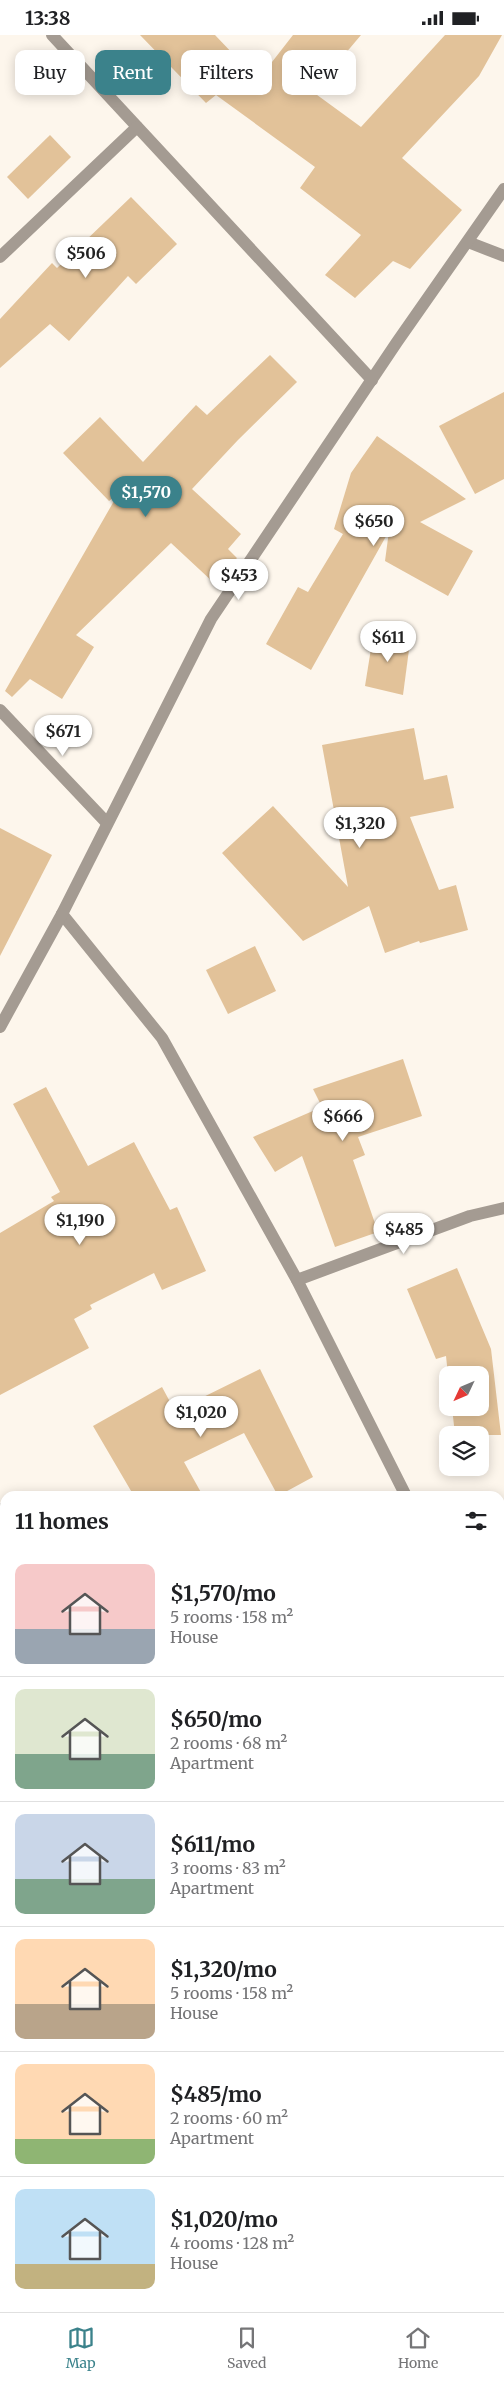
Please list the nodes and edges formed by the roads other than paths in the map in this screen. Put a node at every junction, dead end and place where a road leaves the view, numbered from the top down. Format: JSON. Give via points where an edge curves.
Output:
{"nodes":[{"id":1,"x":52,"y":35,"type":"edge"},
{"id":2,"x":138,"y":127,"type":"junction"},
{"id":3,"x":504,"y":189,"type":"edge"},
{"id":4,"x":468,"y":242,"type":"junction"},
{"id":5,"x":504,"y":256,"type":"edge"},
{"id":6,"x":0,"y":257,"type":"edge"},
{"id":7,"x":372,"y":380,"type":"junction"},
{"id":8,"x":0,"y":710,"type":"edge"},
{"id":9,"x":107,"y":823,"type":"junction"},
{"id":10,"x":62,"y":914,"type":"junction"},
{"id":11,"x":0,"y":1027,"type":"edge"},
{"id":12,"x":504,"y":1208,"type":"edge"},
{"id":13,"x":297,"y":1280,"type":"junction"},
{"id":14,"x":403,"y":1491,"type":"edge"}],
"edges":[{"from":1,"to":2,"type":"street"},
{"from":2,"to":6,"type":"street"},
{"from":2,"to":7,"type":"street"},
{"from":3,"to":4,"type":"street"},
{"from":4,"to":5,"type":"street"},
{"from":4,"to":7,"type":"street"},
{"from":7,"to":9,"type":"street","via":[[211,619]]},
{"from":8,"to":9,"type":"street"},
{"from":9,"to":10,"type":"street"},
{"from":10,"to":11,"type":"street"},
{"from":10,"to":13,"type":"street","via":[[162,1038]]},
{"from":12,"to":13,"type":"street","via":[[470,1216]]},
{"from":13,"to":14,"type":"street"}]}
